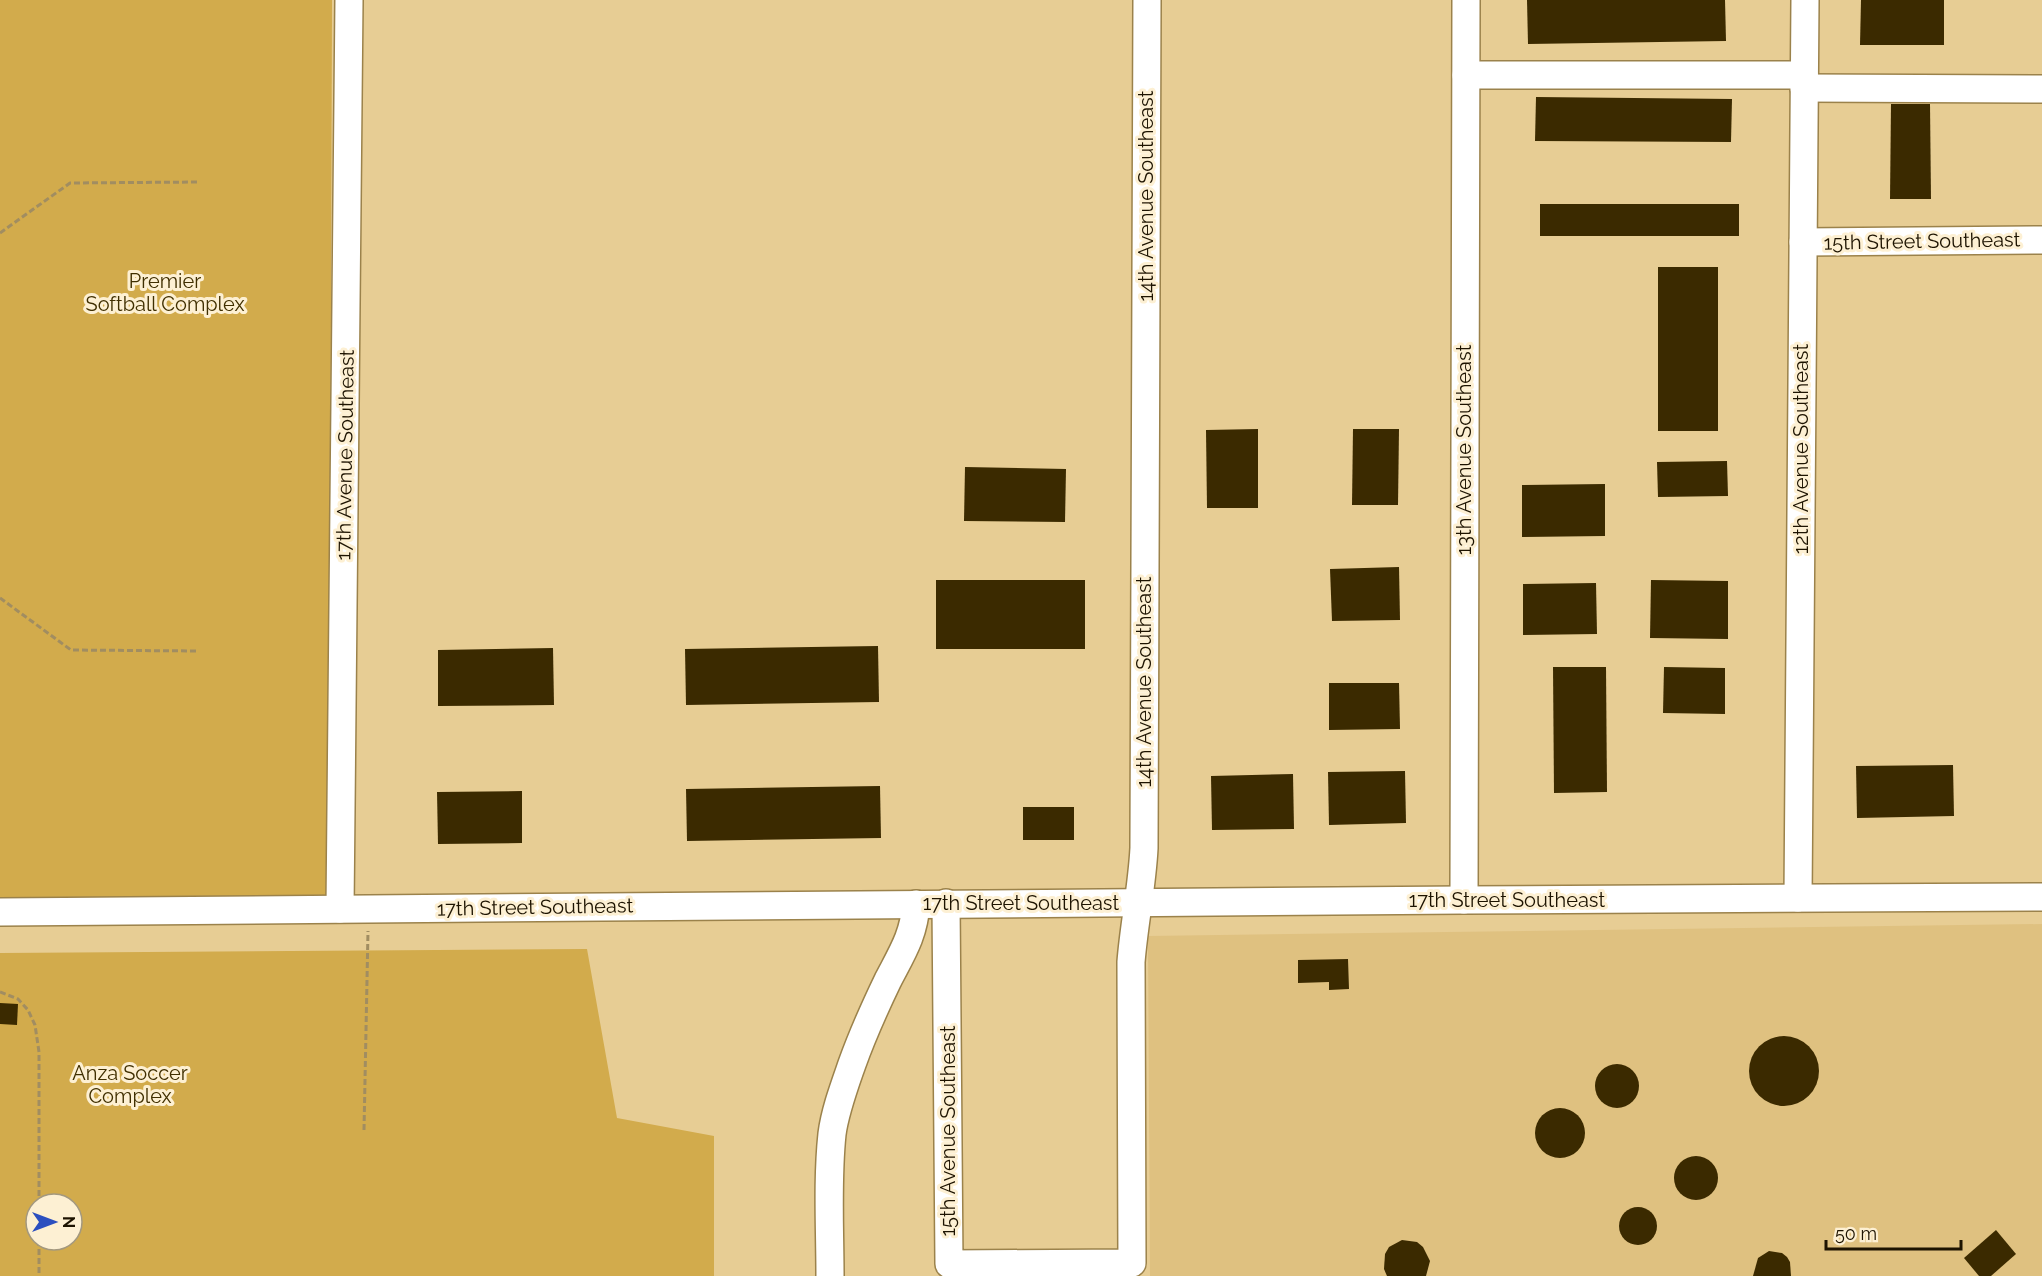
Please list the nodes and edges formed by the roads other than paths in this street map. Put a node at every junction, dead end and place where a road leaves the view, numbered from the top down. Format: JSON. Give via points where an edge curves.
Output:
{"nodes":[{"id":1,"x":349,"y":0,"type":"edge"},
{"id":2,"x":1147,"y":0,"type":"edge"},
{"id":3,"x":1466,"y":0,"type":"edge"},
{"id":4,"x":1805,"y":0,"type":"edge"},
{"id":5,"x":1466,"y":75,"type":"junction"},
{"id":6,"x":1804,"y":82,"type":"junction"},
{"id":7,"x":2042,"y":89,"type":"edge"},
{"id":8,"x":2042,"y":240,"type":"edge"},
{"id":9,"x":1803,"y":242,"type":"junction"},
{"id":10,"x":2042,"y":897,"type":"edge"},
{"id":11,"x":1798,"y":898,"type":"junction"},
{"id":12,"x":1464,"y":900,"type":"junction"},
{"id":13,"x":946,"y":903,"type":"junction"},
{"id":14,"x":1140,"y":903,"type":"junction"},
{"id":15,"x":916,"y":904,"type":"junction"},
{"id":16,"x":340,"y":909,"type":"junction"},
{"id":17,"x":0,"y":912,"type":"edge"},
{"id":18,"x":1044,"y":1270,"type":"edge"},
{"id":19,"x":830,"y":1276,"type":"edge"}],
"edges":[{"from":1,"to":16,"type":"street","name":"17th Avenue Southeast"},
{"from":2,"to":14,"type":"street","name":"14th Avenue Southeast","via":[[1144,836]]},
{"from":3,"to":5,"type":"street","name":"13th Avenue Southeast"},
{"from":4,"to":6,"type":"street","name":"12th Avenue Southeast"},
{"from":5,"to":6,"type":"street"},
{"from":5,"to":12,"type":"street","name":"13th Avenue Southeast"},
{"from":6,"to":7,"type":"street"},
{"from":6,"to":9,"type":"street","name":"12th Avenue Southeast"},
{"from":8,"to":9,"type":"street","name":"15th Street Southeast"},
{"from":9,"to":11,"type":"street","name":"12th Avenue Southeast"},
{"from":10,"to":11,"type":"street","name":"17th Street Southeast"},
{"from":11,"to":12,"type":"street","name":"17th Street Southeast"},
{"from":12,"to":14,"type":"street","name":"17th Street Southeast"},
{"from":13,"to":14,"type":"street","name":"17th Street Southeast"},
{"from":13,"to":15,"type":"street","name":"17th Street Southeast"},
{"from":13,"to":18,"type":"street","name":"15th Avenue Southeast","via":[[949,1264]]},
{"from":14,"to":18,"type":"street","name":"14th Avenue Southeast","via":[[1131,962],[1132,1263]]},
{"from":15,"to":16,"type":"street","name":"17th Street Southeast"},
{"from":15,"to":19,"type":"street","via":[[907,945],[853,1062],[835,1122]]},
{"from":16,"to":17,"type":"street","name":"17th Street Southeast"}]}
